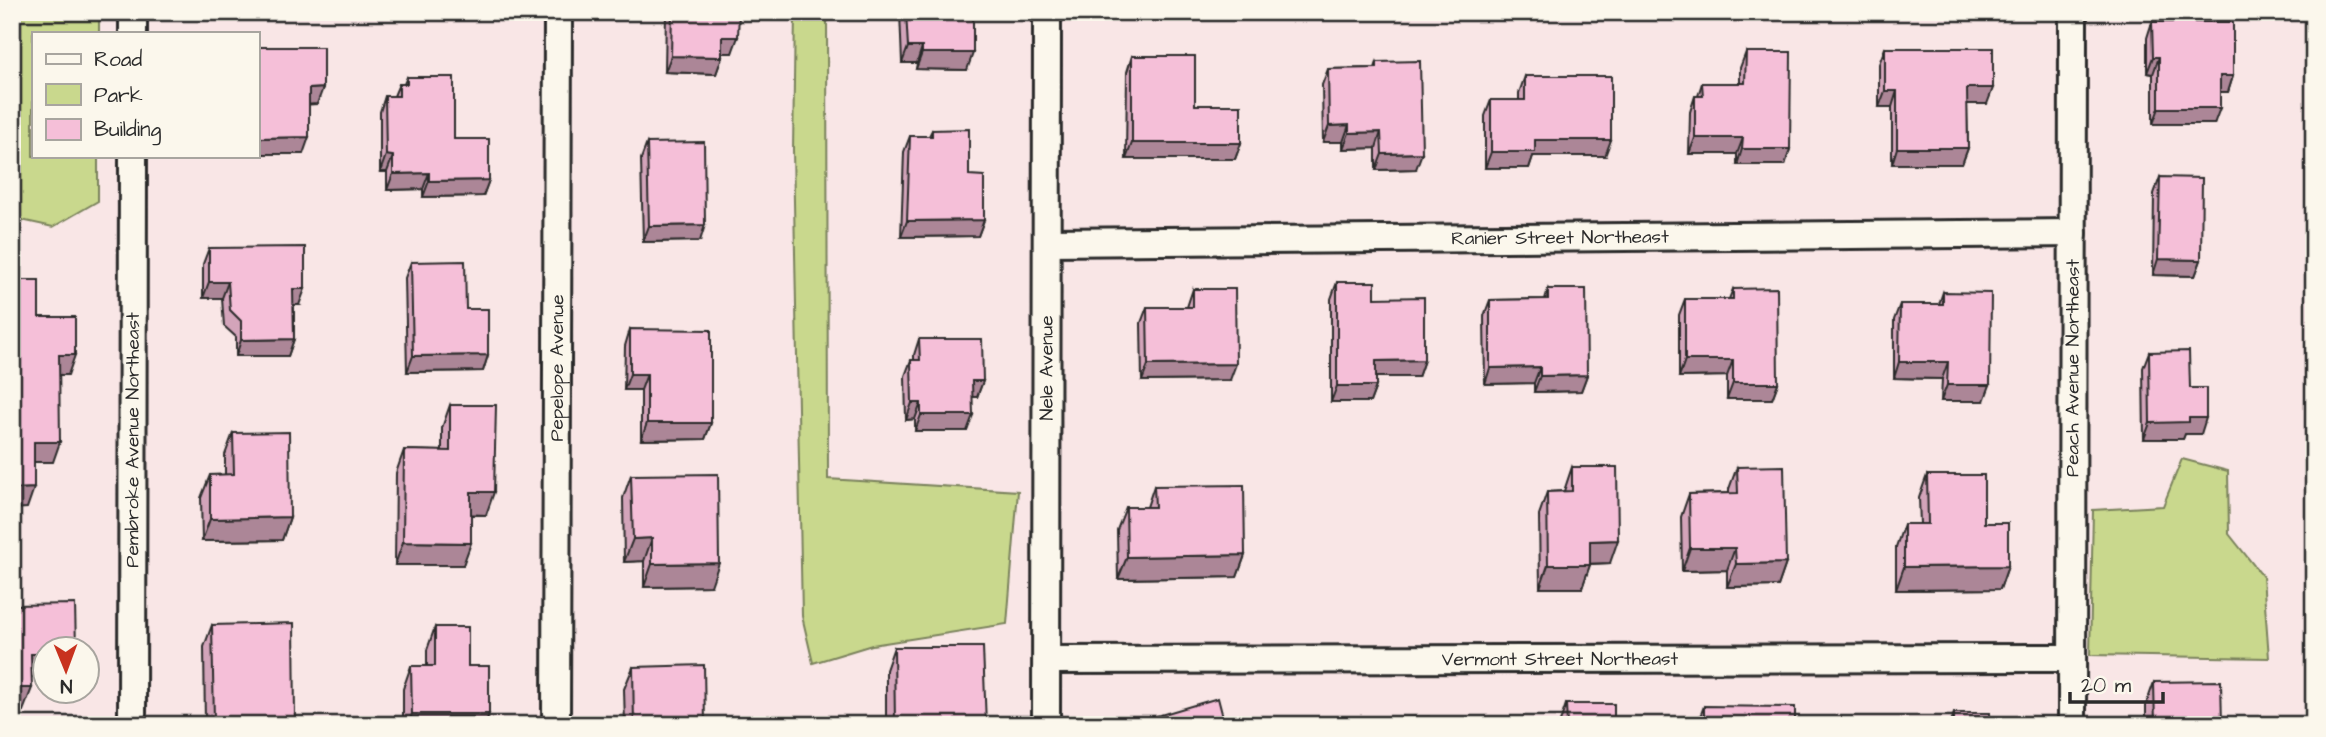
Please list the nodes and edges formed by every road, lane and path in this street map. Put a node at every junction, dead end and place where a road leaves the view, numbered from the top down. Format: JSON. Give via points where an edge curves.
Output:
{"nodes":[{"id":1,"x":133,"y":12,"type":"edge"},
{"id":2,"x":558,"y":12,"type":"edge"},
{"id":3,"x":1047,"y":12,"type":"edge"},
{"id":4,"x":2073,"y":12,"type":"edge"},
{"id":5,"x":133,"y":32,"type":"edge"},
{"id":6,"x":133,"y":158,"type":"edge"},
{"id":7,"x":2073,"y":233,"type":"junction"},
{"id":8,"x":1047,"y":242,"type":"junction"},
{"id":9,"x":2072,"y":658,"type":"junction"},
{"id":10,"x":1047,"y":660,"type":"junction"},
{"id":11,"x":132,"y":725,"type":"edge"},
{"id":12,"x":556,"y":725,"type":"edge"},
{"id":13,"x":1046,"y":725,"type":"edge"},
{"id":14,"x":2072,"y":725,"type":"edge"}],
"edges":[{"from":1,"to":5,"type":"street"},
{"from":2,"to":12,"type":"street","name":"Pepelope Avenue"},
{"from":3,"to":8,"type":"street","name":"Nele Avenue"},
{"from":4,"to":7,"type":"street","name":"Peach Avenue Northeast"},
{"from":6,"to":11,"type":"street","name":"Pembroke Avenue Northeast"},
{"from":7,"to":8,"type":"street","name":"Ranier Street Northeast"},
{"from":7,"to":9,"type":"street","name":"Peach Avenue Northeast"},
{"from":8,"to":10,"type":"street","name":"Nele Avenue"},
{"from":9,"to":10,"type":"street","name":"Vermont Street Northeast"},
{"from":9,"to":14,"type":"street","name":"Peach Avenue Northeast"},
{"from":10,"to":13,"type":"street","name":"Nele Avenue"}]}
